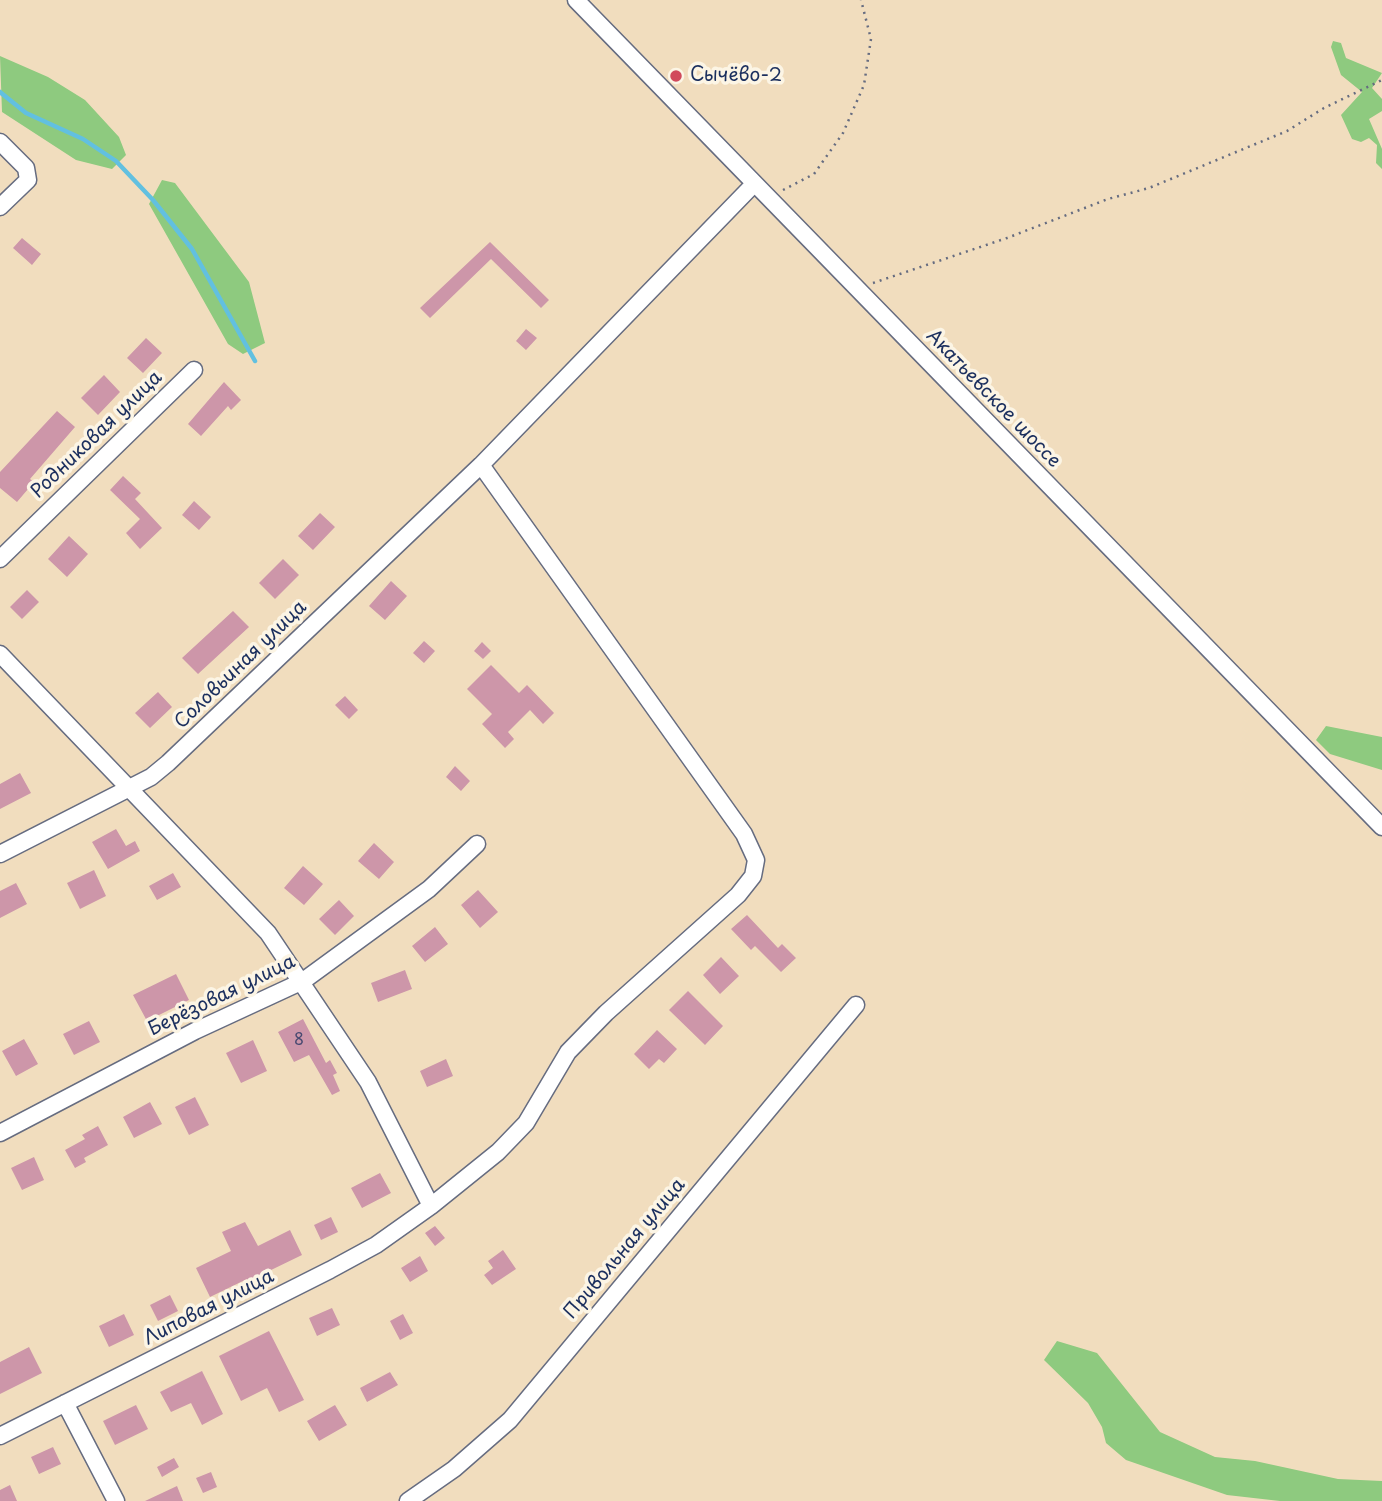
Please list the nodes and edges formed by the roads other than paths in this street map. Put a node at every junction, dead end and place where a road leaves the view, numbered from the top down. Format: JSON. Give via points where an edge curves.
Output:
{"nodes":[{"id":1,"x":576,"y":0,"type":"edge"},
{"id":2,"x":0,"y":142,"type":"edge"},
{"id":3,"x":753,"y":185,"type":"junction"},
{"id":4,"x":0,"y":207,"type":"edge"},
{"id":5,"x":194,"y":370,"type":"dead end"},
{"id":6,"x":481,"y":465,"type":"junction"},
{"id":7,"x":0,"y":559,"type":"edge"},
{"id":8,"x":0,"y":654,"type":"edge"},
{"id":9,"x":130,"y":786,"type":"junction"},
{"id":10,"x":1382,"y":827,"type":"edge"},
{"id":11,"x":477,"y":844,"type":"dead end"},
{"id":12,"x":0,"y":854,"type":"edge"},
{"id":13,"x":303,"y":981,"type":"junction"},
{"id":14,"x":856,"y":1004,"type":"dead end"},
{"id":15,"x":0,"y":1133,"type":"edge"},
{"id":16,"x":431,"y":1206,"type":"junction"},
{"id":17,"x":65,"y":1403,"type":"junction"},
{"id":18,"x":0,"y":1436,"type":"edge"},
{"id":19,"x":116,"y":1501,"type":"edge"},
{"id":20,"x":408,"y":1501,"type":"edge"}],
"edges":[{"from":1,"to":3,"type":"street","name":"Акатьевское шоссе"},
{"from":2,"to":4,"type":"street","via":[[26,168],[28,180]]},
{"from":3,"to":6,"type":"street","name":"Соловьиная улица"},
{"from":3,"to":10,"type":"street","name":"Акатьевское шоссе"},
{"from":5,"to":7,"type":"street","name":"Родниковая улица"},
{"from":6,"to":9,"type":"street","name":"Соловьиная улица","via":[[168,763]]},
{"from":6,"to":16,"type":"street","name":"Липовая улица","via":[[744,834],[756,860],[753,876],[738,895],[568,1052],[526,1123]]},
{"from":8,"to":9,"type":"street"},
{"from":9,"to":12,"type":"street","name":"Соловьиная улица"},
{"from":9,"to":13,"type":"street","via":[[268,933]]},
{"from":11,"to":13,"type":"street","name":"Берёзовая улица","via":[[419,896]]},
{"from":13,"to":15,"type":"street","name":"Берёзовая улица","via":[[195,1031]]},
{"from":13,"to":16,"type":"street","via":[[368,1082]]},
{"from":14,"to":20,"type":"street","name":"Привольная улица","via":[[510,1420],[454,1469]]},
{"from":16,"to":17,"type":"street","name":"Липовая улица","via":[[341,1264]]},
{"from":17,"to":18,"type":"street","name":"Липовая улица"},
{"from":17,"to":19,"type":"street"}]}
